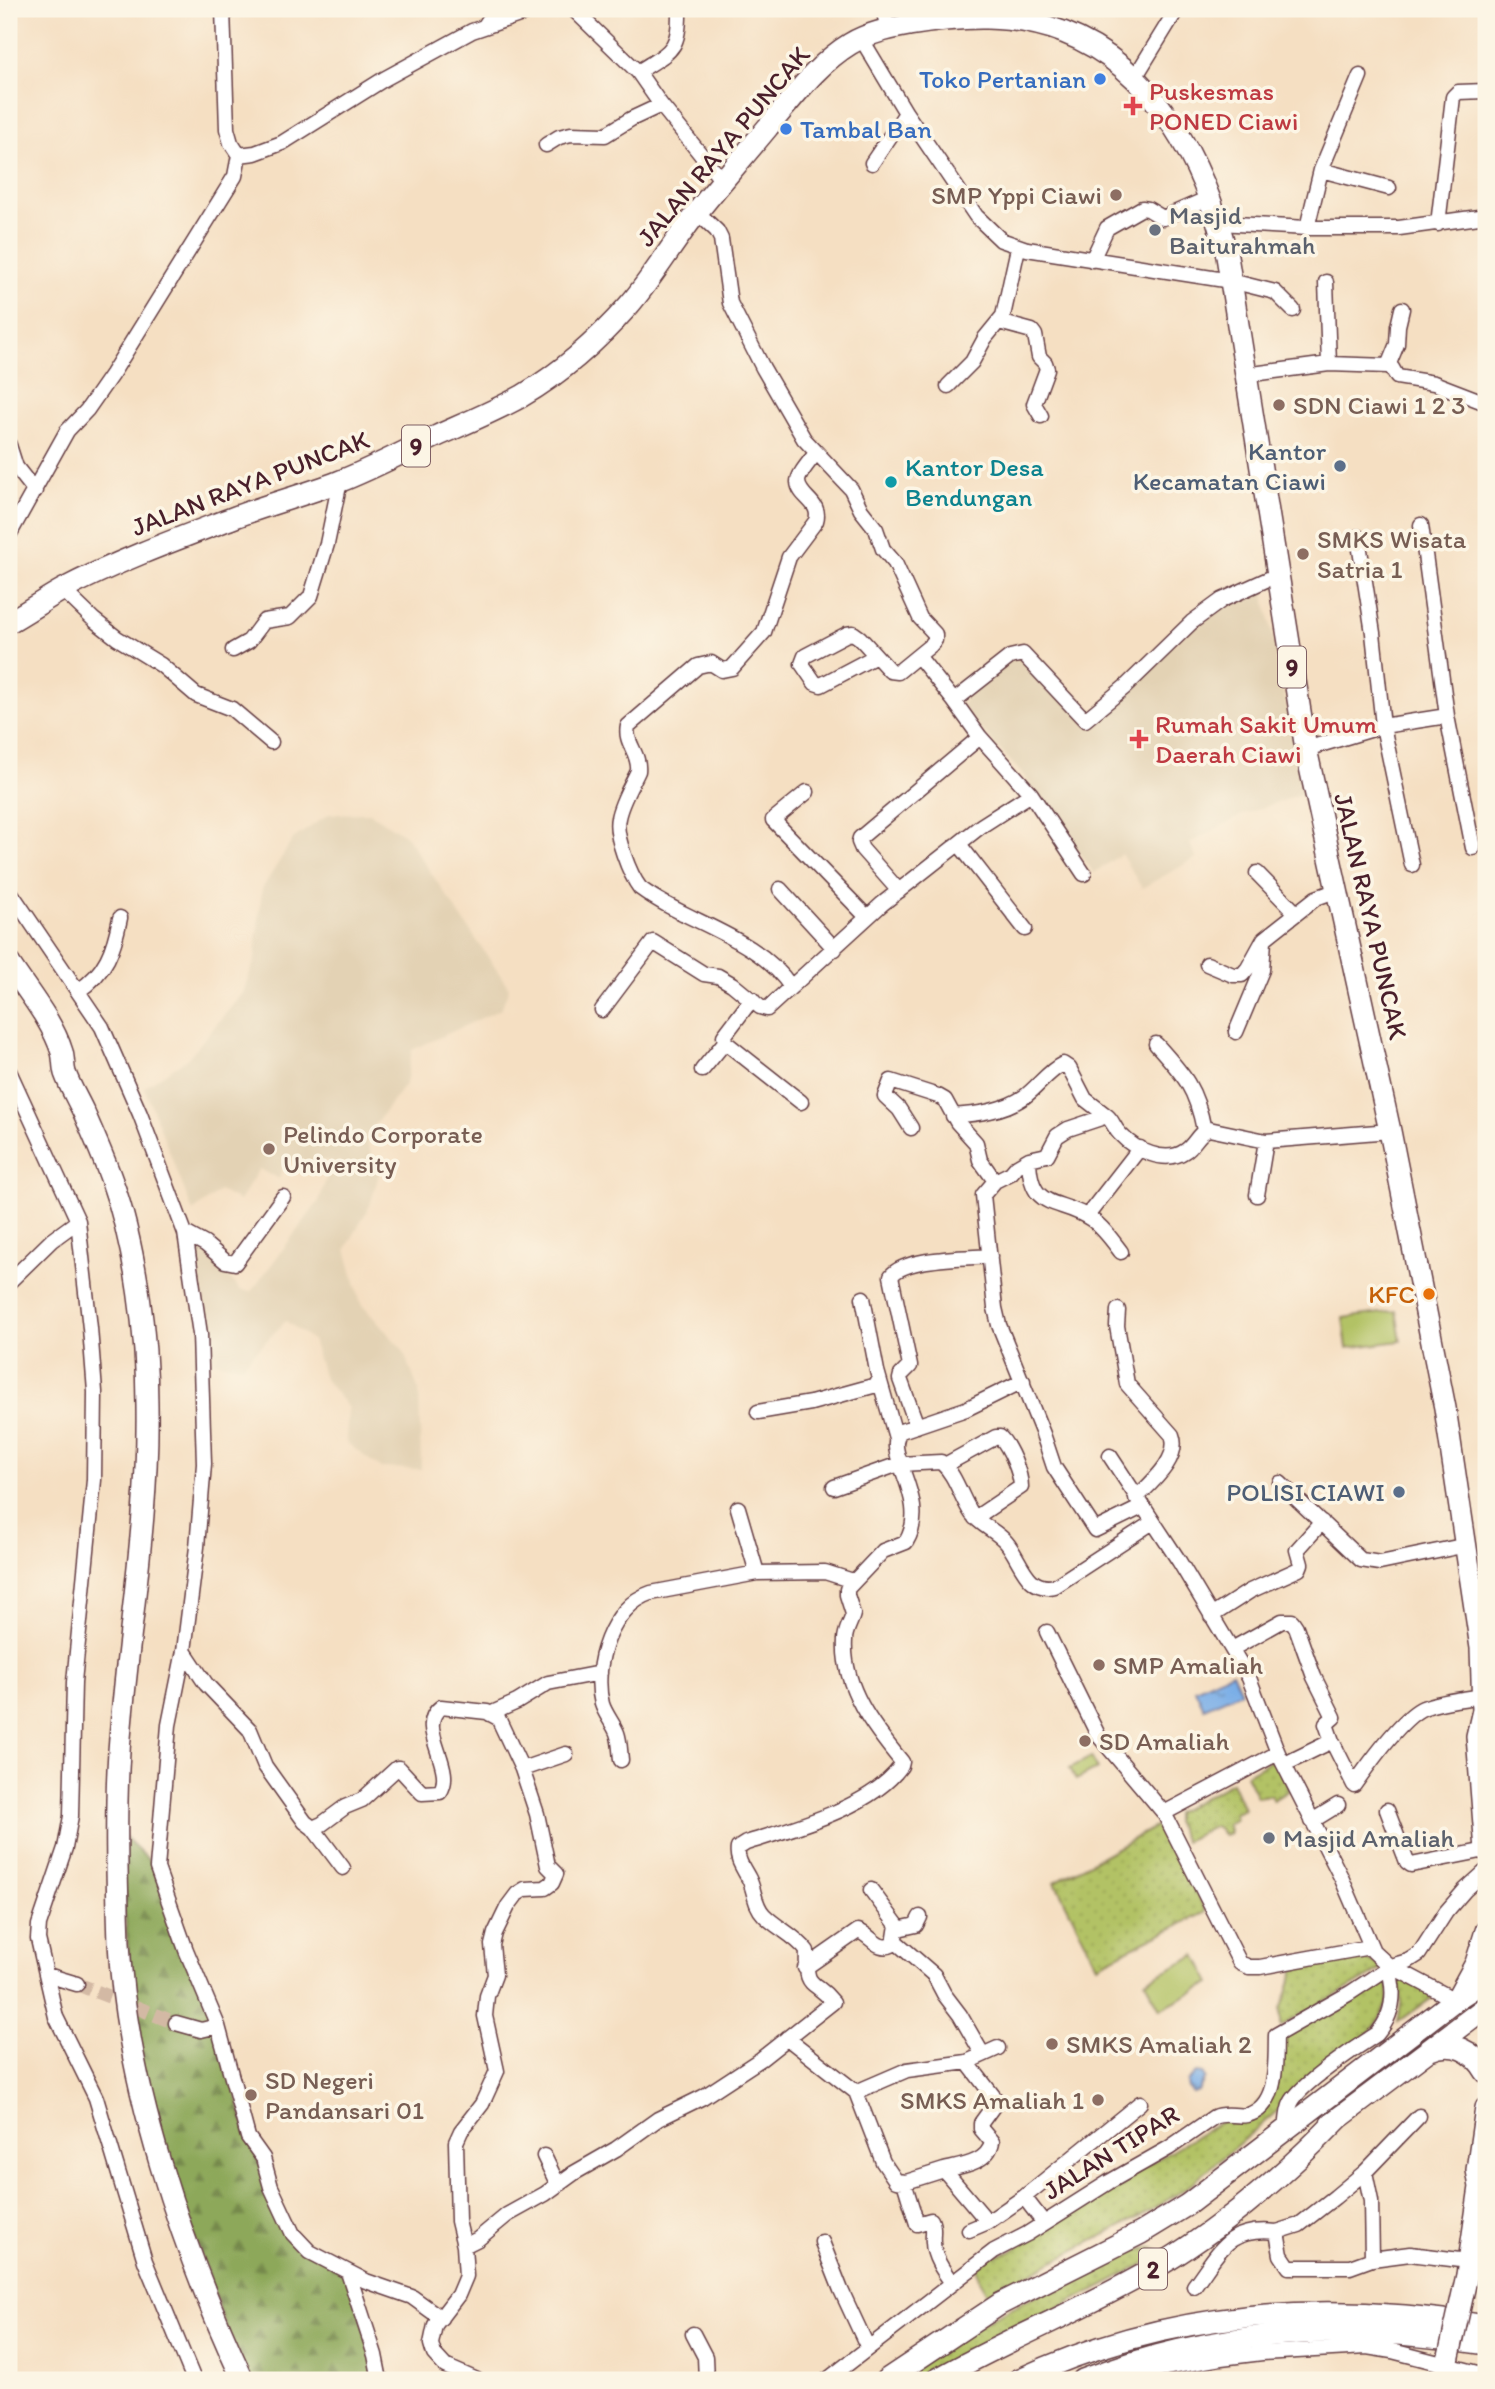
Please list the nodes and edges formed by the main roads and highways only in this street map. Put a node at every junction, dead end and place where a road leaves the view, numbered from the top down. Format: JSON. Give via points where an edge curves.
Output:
{"nodes":[{"id":1,"x":886,"y":19,"type":"edge"},
{"id":2,"x":9,"y":622,"type":"edge"},
{"id":3,"x":9,"y":963,"type":"edge"},
{"id":4,"x":9,"y":985,"type":"edge"},
{"id":5,"x":64,"y":1071,"type":"junction"},
{"id":6,"x":1484,"y":1708,"type":"edge"},
{"id":7,"x":1486,"y":1850,"type":"edge"},
{"id":8,"x":1486,"y":1931,"type":"edge"},
{"id":9,"x":1486,"y":1980,"type":"edge"},
{"id":10,"x":1455,"y":2000,"type":"junction"},
{"id":11,"x":1486,"y":2007,"type":"edge"},
{"id":12,"x":1424,"y":2052,"type":"junction"},
{"id":13,"x":1486,"y":2072,"type":"edge"},
{"id":14,"x":1486,"y":2108,"type":"edge"},
{"id":15,"x":1341,"y":2116,"type":"junction"},
{"id":16,"x":1483,"y":2181,"type":"edge"},
{"id":17,"x":1187,"y":2205,"type":"junction"},
{"id":18,"x":1154,"y":2226,"type":"junction"},
{"id":19,"x":1175,"y":2256,"type":"junction"},
{"id":20,"x":1473,"y":2257,"type":"edge"},
{"id":21,"x":1486,"y":2326,"type":"edge"},
{"id":22,"x":1486,"y":2344,"type":"edge"},
{"id":23,"x":1447,"y":2367,"type":"edge"},
{"id":24,"x":243,"y":2380,"type":"edge"},
{"id":25,"x":886,"y":2380,"type":"edge"},
{"id":26,"x":936,"y":2380,"type":"edge"},
{"id":27,"x":1018,"y":2380,"type":"edge"},
{"id":28,"x":1083,"y":2380,"type":"edge"}],
"edges":[{"from":1,"to":2,"type":"highway","name":"JALAN RAYA PUNCAK","number":"9","via":[[818,71],[697,212],[629,305],[543,382],[521,397],[340,481],[238,516],[63,590]]},
{"from":1,"to":6,"type":"highway","name":"JALAN RAYA PUNCAK","number":"9","via":[[981,17],[1038,24],[1087,44],[1134,79],[1173,126],[1211,197],[1231,281],[1306,748],[1445,1408],[1467,1545]]},
{"from":3,"to":5,"type":"highway","via":[[55,1036]]},
{"from":4,"to":5,"type":"highway"},
{"from":5,"to":24,"type":"highway","via":[[114,1187],[134,1272],[145,1351],[148,1432],[119,1752],[123,1984],[158,2154]]},
{"from":6,"to":7,"type":"highway","number":"9","via":[[1476,1736]]},
{"from":8,"to":10,"type":"highway","via":[[1476,1963]]},
{"from":9,"to":10,"type":"highway","number":"2"},
{"from":10,"to":17,"type":"highway","number":"2"},
{"from":11,"to":12,"type":"highway","number":"2"},
{"from":12,"to":13,"type":"highway","via":[[1456,2046],[1476,2058]]},
{"from":12,"to":15,"type":"highway","number":"2"},
{"from":14,"to":16,"type":"highway","via":[[1477,2170]]},
{"from":15,"to":17,"type":"highway","number":"2","via":[[1198,2224],[1184,2220]]},
{"from":15,"to":19,"type":"highway","number":"2","via":[[1288,2168]]},
{"from":16,"to":20,"type":"highway"},
{"from":17,"to":18,"type":"highway","number":"2"},
{"from":18,"to":19,"type":"highway","via":[[1171,2231],[1177,2242]]},
{"from":18,"to":25,"type":"highway","number":"2","via":[[1000,2304]]},
{"from":19,"to":26,"type":"highway","number":"2"},
{"from":20,"to":23,"type":"highway","bridge":true},
{"from":21,"to":27,"type":"highway","number":"2","via":[[1395,2313],[1251,2315],[1173,2327]]},
{"from":22,"to":28,"type":"highway","via":[[1345,2331],[1250,2337],[1176,2351]]}]}
